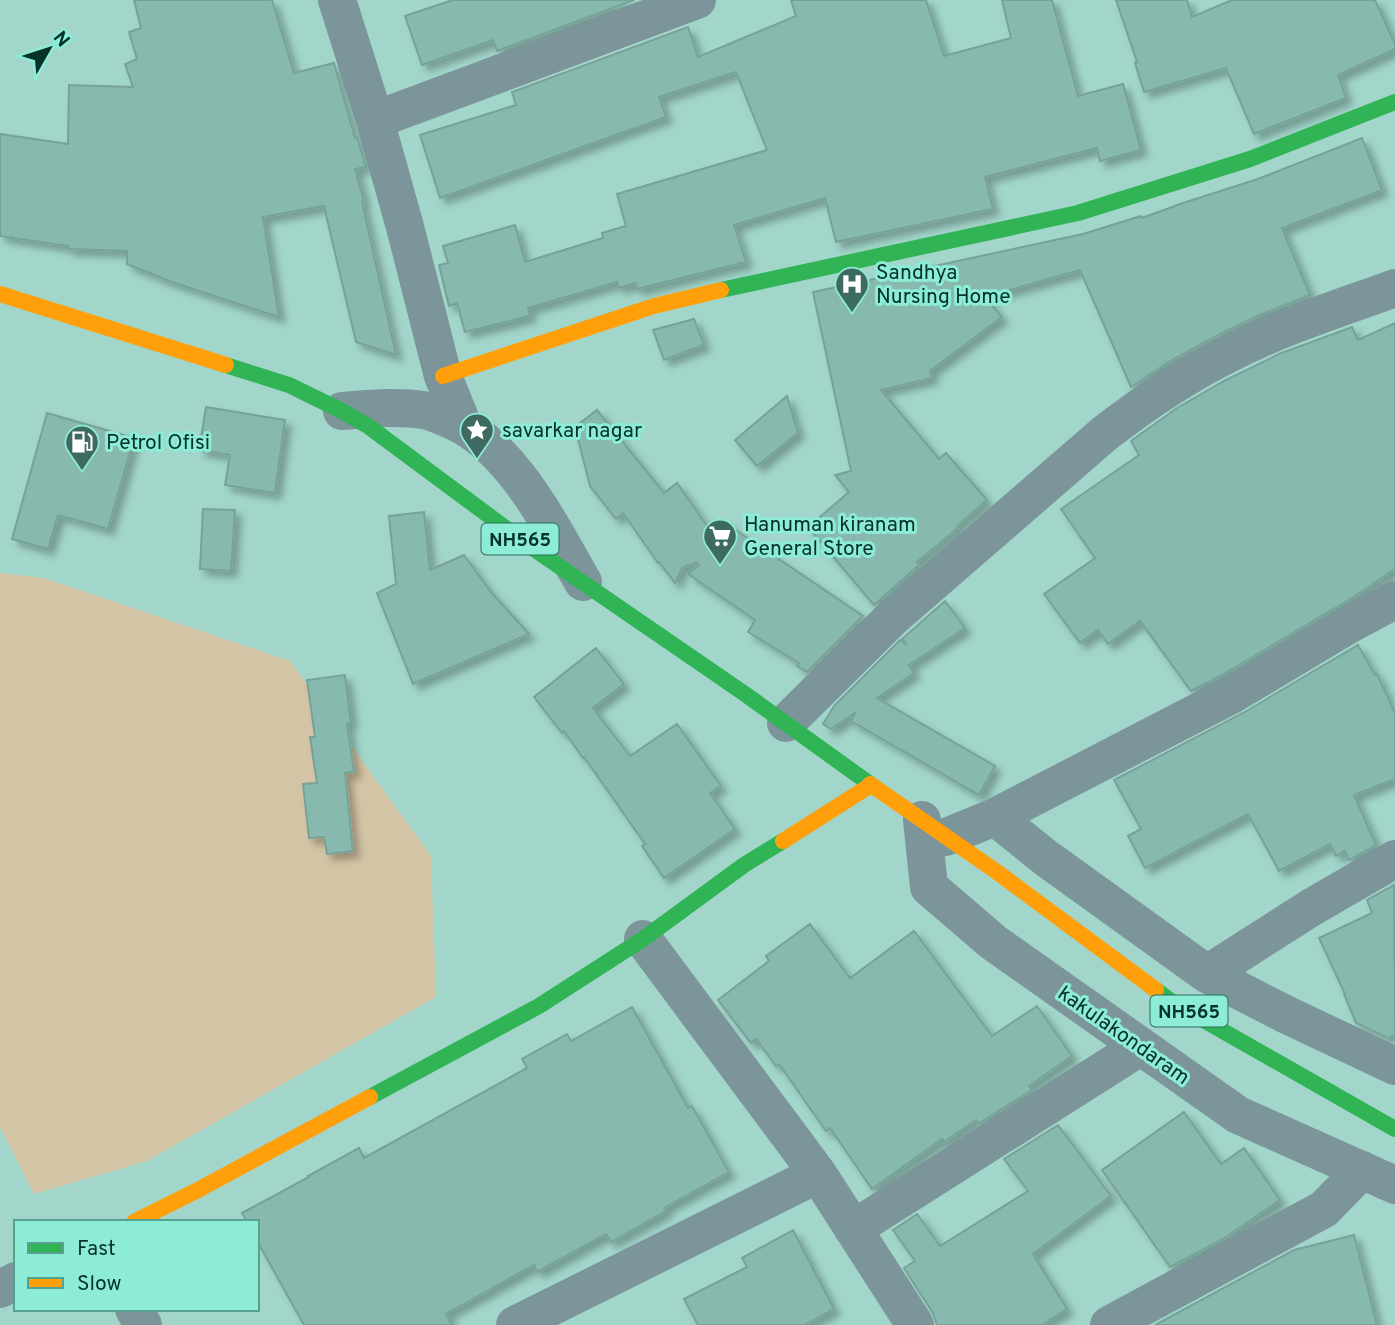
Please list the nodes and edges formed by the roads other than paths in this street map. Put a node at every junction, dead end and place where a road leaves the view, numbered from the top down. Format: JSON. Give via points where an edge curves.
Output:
{"nodes":[{"id":1,"x":337,"y":0,"type":"edge"},
{"id":2,"x":697,"y":0,"type":"edge"},
{"id":3,"x":1395,"y":103,"type":"edge"},
{"id":4,"x":375,"y":120,"type":"junction"},
{"id":5,"x":1395,"y":288,"type":"edge"},
{"id":6,"x":0,"y":295,"type":"edge"},
{"id":7,"x":443,"y":376,"type":"junction"},
{"id":8,"x":342,"y":411,"type":"junction"},
{"id":9,"x":462,"y":423,"type":"junction"},
{"id":10,"x":583,"y":582,"type":"junction"},
{"id":11,"x":1395,"y":600,"type":"edge"},
{"id":12,"x":786,"y":723,"type":"junction"},
{"id":13,"x":871,"y":785,"type":"junction"},
{"id":14,"x":995,"y":817,"type":"junction"},
{"id":15,"x":934,"y":828,"type":"junction"},
{"id":16,"x":1395,"y":859,"type":"edge"},
{"id":17,"x":643,"y":939,"type":"junction"},
{"id":18,"x":1207,"y":974,"type":"junction"},
{"id":19,"x":1140,"y":1047,"type":"junction"},
{"id":20,"x":1395,"y":1066,"type":"edge"},
{"id":21,"x":1395,"y":1129,"type":"edge"},
{"id":22,"x":818,"y":1174,"type":"junction"},
{"id":23,"x":1378,"y":1178,"type":"edge"},
{"id":24,"x":138,"y":1220,"type":"edge"},
{"id":25,"x":853,"y":1229,"type":"junction"},
{"id":26,"x":515,"y":1325,"type":"edge"},
{"id":27,"x":915,"y":1325,"type":"edge"},
{"id":28,"x":1109,"y":1325,"type":"edge"}],
"edges":[{"from":1,"to":4,"type":"street"},
{"from":2,"to":4,"type":"street"},
{"from":3,"to":7,"type":"main road","via":[[1250,159],[1078,213],[654,306]]},
{"from":4,"to":7,"type":"street"},
{"from":5,"to":12,"type":"street","via":[[1230,353],[1140,406],[892,618]]},
{"from":6,"to":8,"type":"main road","number":"NH565","via":[[289,385]]},
{"from":7,"to":9,"type":"street"},
{"from":8,"to":9,"type":"street","via":[[425,410]]},
{"from":8,"to":10,"type":"main road","number":"NH565"},
{"from":9,"to":10,"type":"street","via":[[511,468]]},
{"from":10,"to":12,"type":"main road","number":"NH565"},
{"from":11,"to":14,"type":"street","via":[[1233,694]]},
{"from":12,"to":13,"type":"main road","number":"NH565"},
{"from":13,"to":15,"type":"main road","number":"NH565"},
{"from":13,"to":17,"type":"main road","via":[[744,865]]},
{"from":14,"to":15,"type":"street"},
{"from":14,"to":18,"type":"street"},
{"from":15,"to":19,"type":"street","name":"kakulakondaram","via":[[929,887],[993,942]]},
{"from":15,"to":21,"type":"main road","number":"NH565","via":[[1172,1002]]},
{"from":16,"to":18,"type":"street"},
{"from":17,"to":22,"type":"street"},
{"from":17,"to":24,"type":"main road","via":[[539,1006]]},
{"from":18,"to":20,"type":"street"},
{"from":19,"to":23,"type":"street","name":"kakulakondaram","via":[[1238,1115]]},
{"from":19,"to":25,"type":"street"},
{"from":22,"to":25,"type":"street"},
{"from":22,"to":26,"type":"street"},
{"from":23,"to":28,"type":"street"},
{"from":25,"to":27,"type":"street"}]}
